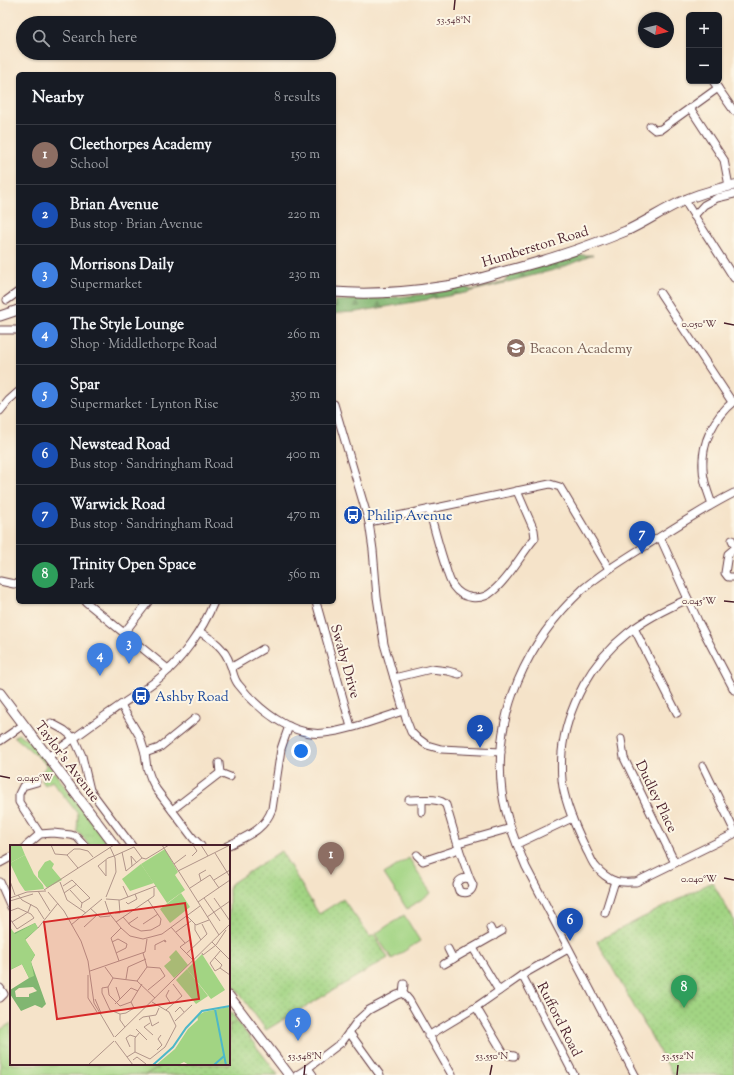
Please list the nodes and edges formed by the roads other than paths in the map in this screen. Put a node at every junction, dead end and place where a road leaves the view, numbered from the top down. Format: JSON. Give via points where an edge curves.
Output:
{"nodes":[{"id":1,"x":715,"y":84,"type":"edge"},
{"id":2,"x":718,"y":88,"type":"junction"},
{"id":3,"x":690,"y":108,"type":"junction"},
{"id":4,"x":734,"y":111,"type":"edge"},
{"id":5,"x":650,"y":126,"type":"dead end"},
{"id":6,"x":732,"y":188,"type":"edge"},
{"id":7,"x":685,"y":199,"type":"junction"},
{"id":8,"x":694,"y":216,"type":"junction"},
{"id":9,"x":734,"y":278,"type":"edge"},
{"id":10,"x":336,"y":292,"type":"edge"},
{"id":11,"x":16,"y":293,"type":"edge"},
{"id":12,"x":660,"y":293,"type":"dead end"},
{"id":13,"x":7,"y":300,"type":"dead end"},
{"id":14,"x":16,"y":311,"type":"edge"},
{"id":15,"x":0,"y":316,"type":"edge"},
{"id":16,"x":0,"y":330,"type":"edge"},
{"id":17,"x":16,"y":330,"type":"edge"},
{"id":18,"x":16,"y":394,"type":"edge"},
{"id":19,"x":733,"y":402,"type":"edge"},
{"id":20,"x":0,"y":411,"type":"edge"},
{"id":21,"x":336,"y":416,"type":"edge"},
{"id":22,"x":517,"y":491,"type":"junction"},
{"id":23,"x":734,"y":493,"type":"edge"},
{"id":24,"x":712,"y":504,"type":"junction"},
{"id":25,"x":429,"y":509,"type":"junction"},
{"id":26,"x":369,"y":522,"type":"junction"},
{"id":27,"x":660,"y":537,"type":"junction"},
{"id":28,"x":734,"y":549,"type":"edge"},
{"id":29,"x":609,"y":569,"type":"junction"},
{"id":30,"x":734,"y":577,"type":"edge"},
{"id":31,"x":1,"y":584,"type":"edge"},
{"id":32,"x":16,"y":584,"type":"edge"},
{"id":33,"x":688,"y":599,"type":"junction"},
{"id":34,"x":88,"y":604,"type":"edge"},
{"id":35,"x":146,"y":604,"type":"edge"},
{"id":36,"x":213,"y":604,"type":"edge"},
{"id":37,"x":317,"y":604,"type":"edge"},
{"id":38,"x":634,"y":628,"type":"junction"},
{"id":39,"x":200,"y":632,"type":"junction"},
{"id":40,"x":124,"y":633,"type":"junction"},
{"id":41,"x":263,"y":649,"type":"dead end"},
{"id":42,"x":232,"y":667,"type":"junction"},
{"id":43,"x":169,"y":670,"type":"junction"},
{"id":44,"x":459,"y":674,"type":"dead end"},
{"id":45,"x":394,"y":678,"type":"junction"},
{"id":46,"x":734,"y":690,"type":"edge"},
{"id":47,"x":0,"y":693,"type":"edge"},
{"id":48,"x":121,"y":704,"type":"junction"},
{"id":49,"x":403,"y":710,"type":"junction"},
{"id":50,"x":677,"y":713,"type":"dead end"},
{"id":51,"x":196,"y":718,"type":"dead end"},
{"id":52,"x":51,"y":723,"type":"dead end"},
{"id":53,"x":23,"y":724,"type":"junction"},
{"id":54,"x":289,"y":726,"type":"junction"},
{"id":55,"x":351,"y":727,"type":"junction"},
{"id":56,"x":74,"y":738,"type":"junction"},
{"id":57,"x":621,"y":739,"type":"dead end"},
{"id":58,"x":0,"y":741,"type":"edge"},
{"id":59,"x":501,"y":752,"type":"junction"},
{"id":60,"x":145,"y":753,"type":"junction"},
{"id":61,"x":48,"y":757,"type":"junction"},
{"id":62,"x":219,"y":764,"type":"dead end"},
{"id":63,"x":703,"y":766,"type":"dead end"},
{"id":64,"x":220,"y":773,"type":"junction"},
{"id":65,"x":230,"y":777,"type":"dead end"},
{"id":66,"x":37,"y":782,"type":"dead end"},
{"id":67,"x":409,"y":800,"type":"dead end"},
{"id":68,"x":422,"y":800,"type":"junction"},
{"id":69,"x":172,"y":810,"type":"junction"},
{"id":70,"x":422,"y":812,"type":"dead end"},
{"id":71,"x":572,"y":818,"type":"junction"},
{"id":72,"x":511,"y":828,"type":"junction"},
{"id":73,"x":734,"y":830,"type":"edge"},
{"id":74,"x":40,"y":834,"type":"junction"},
{"id":75,"x":734,"y":834,"type":"edge"},
{"id":76,"x":516,"y":844,"type":"junction"},
{"id":77,"x":27,"y":845,"type":"edge"},
{"id":78,"x":84,"y":845,"type":"edge"},
{"id":79,"x":114,"y":845,"type":"edge"},
{"id":80,"x":131,"y":845,"type":"edge"},
{"id":81,"x":200,"y":845,"type":"edge"},
{"id":82,"x":229,"y":845,"type":"edge"},
{"id":83,"x":458,"y":846,"type":"junction"},
{"id":84,"x":417,"y":855,"type":"dead end"},
{"id":85,"x":10,"y":858,"type":"edge"},
{"id":86,"x":0,"y":863,"type":"edge"},
{"id":87,"x":675,"y":863,"type":"junction"},
{"id":88,"x":470,"y":879,"type":"dead end"},
{"id":89,"x":615,"y":881,"type":"junction"},
{"id":90,"x":0,"y":882,"type":"edge"},
{"id":91,"x":10,"y":905,"type":"edge"},
{"id":92,"x":605,"y":914,"type":"dead end"},
{"id":93,"x":490,"y":928,"type":"dead end"},
{"id":94,"x":502,"y":931,"type":"dead end"},
{"id":95,"x":494,"y":936,"type":"junction"},
{"id":96,"x":473,"y":948,"type":"junction"},
{"id":97,"x":568,"y":949,"type":"junction"},
{"id":98,"x":448,"y":950,"type":"dead end"},
{"id":99,"x":453,"y":959,"type":"junction"},
{"id":100,"x":444,"y":964,"type":"dead end"},
{"id":101,"x":522,"y":975,"type":"junction"},
{"id":102,"x":404,"y":984,"type":"dead end"},
{"id":103,"x":0,"y":988,"type":"edge"},
{"id":104,"x":499,"y":991,"type":"junction"},
{"id":105,"x":403,"y":993,"type":"junction"},
{"id":106,"x":230,"y":997,"type":"edge"},
{"id":107,"x":0,"y":998,"type":"edge"},
{"id":108,"x":476,"y":1007,"type":"junction"},
{"id":109,"x":348,"y":1032,"type":"junction"},
{"id":110,"x":428,"y":1036,"type":"junction"},
{"id":111,"x":514,"y":1056,"type":"dead end"},
{"id":112,"x":308,"y":1068,"type":"junction"},
{"id":113,"x":289,"y":1075,"type":"edge"},
{"id":114,"x":297,"y":1075,"type":"edge"},
{"id":115,"x":312,"y":1075,"type":"edge"},
{"id":116,"x":380,"y":1075,"type":"edge"},
{"id":117,"x":452,"y":1075,"type":"edge"},
{"id":118,"x":574,"y":1075,"type":"edge"},
{"id":119,"x":634,"y":1075,"type":"edge"}],
"edges":[{"from":1,"to":2,"type":"street"},
{"from":2,"to":3,"type":"street"},
{"from":2,"to":4,"type":"street"},
{"from":3,"to":5,"type":"street","via":[[659,130]]},
{"from":3,"to":6,"type":"street","via":[[724,160]]},
{"from":6,"to":7,"type":"main road","name":"Humberston Road","via":[[708,191]]},
{"from":6,"to":8,"type":"street","via":[[704,205]]},
{"from":7,"to":8,"type":"street"},
{"from":7,"to":10,"type":"main road","name":"Humberston Road","via":[[626,230],[555,258],[447,286],[370,294]]},
{"from":8,"to":9,"type":"street"},
{"from":11,"to":13,"type":"street"},
{"from":12,"to":19,"type":"street"},
{"from":14,"to":15,"type":"main road"},
{"from":16,"to":17,"type":"street"},
{"from":18,"to":20,"type":"street"},
{"from":19,"to":24,"type":"street","via":[[712,426],[706,441],[703,470]]},
{"from":21,"to":26,"type":"street"},
{"from":22,"to":25,"type":"street"},
{"from":22,"to":25,"type":"street","via":[[535,538],[501,584],[482,597],[469,597],[453,586],[438,547]]},
{"from":22,"to":29,"type":"street","via":[[550,484],[560,487]]},
{"from":23,"to":24,"type":"street"},
{"from":24,"to":27,"type":"street"},
{"from":25,"to":26,"type":"street"},
{"from":26,"to":45,"type":"street","via":[[384,644]]},
{"from":27,"to":29,"type":"street"},
{"from":27,"to":33,"type":"street"},
{"from":28,"to":30,"type":"street","via":[[728,554],[725,573],[728,577]]},
{"from":29,"to":59,"type":"street","via":[[584,588],[563,609],[528,659],[514,690],[504,723]]},
{"from":31,"to":32,"type":"street"},
{"from":33,"to":38,"type":"street"},
{"from":33,"to":46,"type":"street"},
{"from":34,"to":40,"type":"street"},
{"from":35,"to":40,"type":"street"},
{"from":36,"to":39,"type":"street"},
{"from":37,"to":55,"type":"street","name":"Swaby Drive"},
{"from":38,"to":50,"type":"street"},
{"from":38,"to":71,"type":"street","via":[[605,654],[584,686],[569,719],[562,752],[562,771]]},
{"from":39,"to":42,"type":"street","via":[[222,649]]},
{"from":39,"to":43,"type":"street"},
{"from":40,"to":43,"type":"street"},
{"from":41,"to":42,"type":"street"},
{"from":42,"to":54,"type":"street","via":[[237,683],[261,708]]},
{"from":43,"to":48,"type":"street"},
{"from":44,"to":45,"type":"street","via":[[431,669]]},
{"from":45,"to":49,"type":"street"},
{"from":47,"to":53,"type":"main road","name":"Taylor's Avenue"},
{"from":48,"to":56,"type":"street"},
{"from":48,"to":60,"type":"street","via":[[137,730]]},
{"from":49,"to":55,"type":"street"},
{"from":49,"to":59,"type":"street","via":[[411,732],[427,745],[441,749]]},
{"from":51,"to":60,"type":"street","via":[[159,748]]},
{"from":52,"to":56,"type":"street"},
{"from":53,"to":58,"type":"street"},
{"from":53,"to":61,"type":"main road","name":"Taylor's Avenue"},
{"from":54,"to":55,"type":"street","via":[[307,732],[324,733]]},
{"from":54,"to":82,"type":"street","via":[[281,749],[269,817],[259,828]]},
{"from":56,"to":61,"type":"street"},
{"from":56,"to":80,"type":"street","via":[[82,756],[90,790]]},
{"from":57,"to":87,"type":"street","name":"Dudley Place","via":[[624,758]]},
{"from":59,"to":72,"type":"street","via":[[502,793]]},
{"from":60,"to":69,"type":"street","via":[[151,779]]},
{"from":61,"to":79,"type":"main road","name":"Taylor's Avenue"},
{"from":62,"to":64,"type":"street"},
{"from":63,"to":73,"type":"street"},
{"from":64,"to":65,"type":"street"},
{"from":64,"to":69,"type":"street"},
{"from":66,"to":74,"type":"street","via":[[23,786],[19,802]]},
{"from":67,"to":68,"type":"street"},
{"from":68,"to":70,"type":"street"},
{"from":68,"to":83,"type":"street","via":[[445,803]]},
{"from":69,"to":81,"type":"street"},
{"from":71,"to":76,"type":"street"},
{"from":71,"to":89,"type":"street","via":[[595,866]]},
{"from":72,"to":76,"type":"street"},
{"from":72,"to":83,"type":"street"},
{"from":74,"to":77,"type":"street"},
{"from":74,"to":78,"type":"street","via":[[71,835]]},
{"from":75,"to":87,"type":"street"},
{"from":76,"to":97,"type":"street"},
{"from":83,"to":84,"type":"street","via":[[422,861]]},
{"from":83,"to":88,"type":"street"},
{"from":85,"to":86,"type":"street"},
{"from":87,"to":89,"type":"street","via":[[636,882]]},
{"from":89,"to":92,"type":"street"},
{"from":90,"to":91,"type":"street"},
{"from":93,"to":95,"type":"street"},
{"from":94,"to":95,"type":"street"},
{"from":95,"to":96,"type":"street"},
{"from":96,"to":99,"type":"street"},
{"from":96,"to":104,"type":"street"},
{"from":97,"to":101,"type":"street"},
{"from":97,"to":119,"type":"street"},
{"from":98,"to":99,"type":"street"},
{"from":99,"to":100,"type":"street"},
{"from":101,"to":104,"type":"street"},
{"from":101,"to":118,"type":"street","name":"Rufford Road"},
{"from":102,"to":105,"type":"street"},
{"from":103,"to":107,"type":"street","via":[[4,994]]},
{"from":104,"to":108,"type":"street"},
{"from":105,"to":109,"type":"street","via":[[369,1010]]},
{"from":105,"to":110,"type":"street"},
{"from":106,"to":113,"type":"main road"},
{"from":108,"to":110,"type":"street"},
{"from":108,"to":111,"type":"street","via":[[503,1057]]},
{"from":109,"to":112,"type":"street","via":[[342,1042]]},
{"from":109,"to":116,"type":"street"},
{"from":110,"to":117,"type":"street"},
{"from":112,"to":114,"type":"street"},
{"from":112,"to":115,"type":"street"}]}
